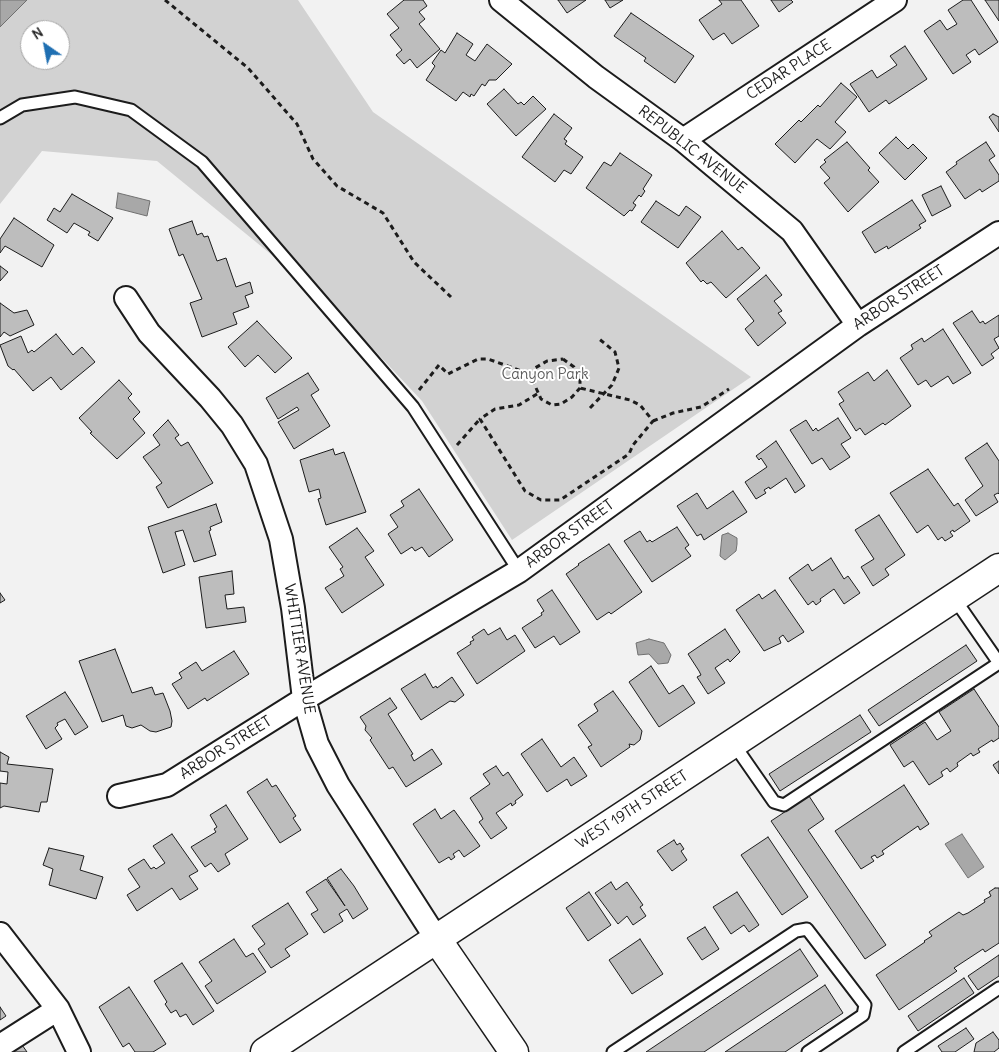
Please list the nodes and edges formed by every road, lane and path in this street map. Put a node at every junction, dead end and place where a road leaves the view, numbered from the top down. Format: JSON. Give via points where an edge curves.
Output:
{"nodes":[{"id":1,"x":165,"y":0,"type":"edge"},
{"id":2,"x":501,"y":0,"type":"edge"},
{"id":3,"x":895,"y":0,"type":"edge"},
{"id":4,"x":0,"y":118,"type":"edge"},
{"id":5,"x":683,"y":140,"type":"junction"},
{"id":6,"x":999,"y":232,"type":"edge"},
{"id":7,"x":451,"y":297,"type":"dead end"},
{"id":8,"x":126,"y":298,"type":"dead end"},
{"id":9,"x":858,"y":325,"type":"junction"},
{"id":10,"x":598,"y":338,"type":"dead end"},
{"id":11,"x":533,"y":375,"type":"junction"},
{"id":12,"x":732,"y":386,"type":"dead end"},
{"id":13,"x":580,"y":388,"type":"junction"},
{"id":14,"x":605,"y":392,"type":"junction"},
{"id":15,"x":537,"y":394,"type":"junction"},
{"id":16,"x":409,"y":402,"type":"junction"},
{"id":17,"x":590,"y":408,"type":"dead end"},
{"id":18,"x":480,"y":419,"type":"junction"},
{"id":19,"x":653,"y":421,"type":"junction"},
{"id":20,"x":446,"y":458,"type":"junction"},
{"id":21,"x":999,"y":568,"type":"edge"},
{"id":22,"x":519,"y":571,"type":"junction"},
{"id":23,"x":954,"y":598,"type":"junction"},
{"id":24,"x":999,"y":663,"type":"edge"},
{"id":25,"x":304,"y":699,"type":"junction"},
{"id":26,"x":733,"y":743,"type":"junction"},
{"id":27,"x":118,"y":796,"type":"dead end"},
{"id":28,"x":0,"y":934,"type":"edge"},
{"id":29,"x":436,"y":938,"type":"junction"},
{"id":30,"x":999,"y":988,"type":"edge"},
{"id":31,"x":58,"y":1009,"type":"junction"},
{"id":32,"x":0,"y":1046,"type":"edge"},
{"id":33,"x":79,"y":1052,"type":"edge"},
{"id":34,"x":265,"y":1052,"type":"edge"},
{"id":35,"x":514,"y":1052,"type":"edge"},
{"id":36,"x":613,"y":1052,"type":"edge"},
{"id":37,"x":808,"y":1052,"type":"edge"},
{"id":38,"x":904,"y":1052,"type":"edge"}],
"edges":[{"from":1,"to":7,"type":"path","via":[[248,68],[297,124],[313,159],[338,186],[383,213],[414,262]]},
{"from":2,"to":5,"type":"street","name":"REPUBLIC AVENUE","via":[[596,77]]},
{"from":3,"to":5,"type":"street","name":"CEDAR PLACE"},
{"from":4,"to":16,"type":"lane","via":[[22,105],[75,98],[131,110],[202,162]]},
{"from":5,"to":9,"type":"street","name":"REPUBLIC AVENUE","via":[[792,231]]},
{"from":6,"to":9,"type":"street","name":"ARBOR STREET"},
{"from":8,"to":25,"type":"street","name":"WHITTIER AVENUE","via":[[149,333],[232,425],[256,464],[281,539]]},
{"from":9,"to":22,"type":"street","name":"ARBOR STREET"},
{"from":10,"to":14,"type":"path","via":[[615,352],[619,368],[612,385]]},
{"from":11,"to":13,"type":"path","via":[[535,368],[547,361],[563,359],[574,367],[580,377]]},
{"from":11,"to":15,"type":"path"},
{"from":11,"to":16,"type":"path","via":[[488,359],[478,359],[448,374],[439,365]]},
{"from":12,"to":19,"type":"path","via":[[701,407],[673,412]]},
{"from":13,"to":14,"type":"path"},
{"from":13,"to":15,"type":"path","via":[[561,404],[552,405]]},
{"from":14,"to":17,"type":"path"},
{"from":14,"to":19,"type":"path","via":[[640,405]]},
{"from":15,"to":18,"type":"path","via":[[519,405],[495,409]]},
{"from":16,"to":20,"type":"lane"},
{"from":18,"to":19,"type":"path","via":[[525,491],[541,500],[560,500],[629,454]]},
{"from":18,"to":20,"type":"path"},
{"from":20,"to":22,"type":"lane"},
{"from":21,"to":23,"type":"street","name":"WEST 19TH STREET"},
{"from":22,"to":25,"type":"street","name":"ARBOR STREET"},
{"from":23,"to":24,"type":"lane"},
{"from":23,"to":26,"type":"street","name":"WEST 19TH STREET"},
{"from":24,"to":26,"type":"lane","via":[[784,805],[774,802]]},
{"from":25,"to":27,"type":"street","name":"ARBOR STREET","via":[[167,785]]},
{"from":25,"to":29,"type":"street","name":"WHITTIER AVENUE","via":[[317,744],[338,785]]},
{"from":26,"to":29,"type":"street","name":"WEST 19TH STREET"},
{"from":28,"to":31,"type":"street"},
{"from":29,"to":34,"type":"street","name":"WEST 19TH STREET"},
{"from":29,"to":35,"type":"street","name":"WHITTIER AVENUE"},
{"from":30,"to":38,"type":"lane"},
{"from":31,"to":32,"type":"street"},
{"from":31,"to":33,"type":"street"},
{"from":36,"to":37,"type":"lane","via":[[796,931],[807,929],[865,1005],[863,1015]]}]}
